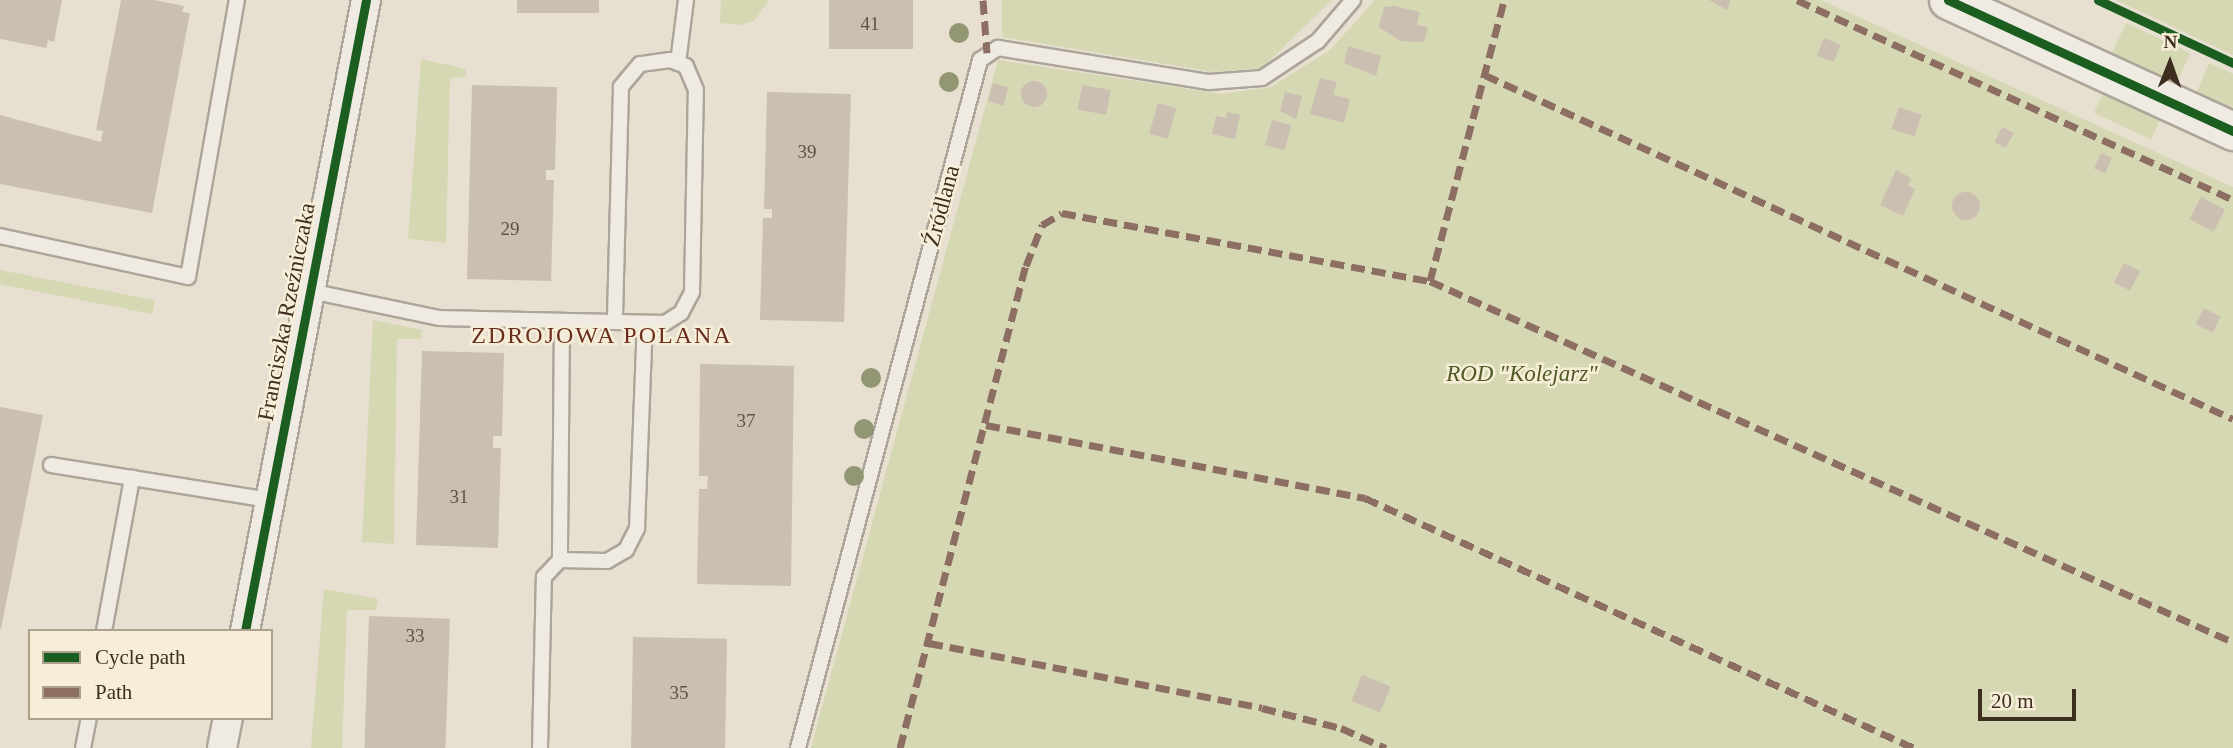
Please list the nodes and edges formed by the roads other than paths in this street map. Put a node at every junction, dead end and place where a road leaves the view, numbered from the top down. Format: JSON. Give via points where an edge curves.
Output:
{"nodes":[{"id":1,"x":237,"y":0,"type":"edge"},
{"id":2,"x":366,"y":0,"type":"edge"},
{"id":3,"x":686,"y":0,"type":"edge"},
{"id":4,"x":1353,"y":0,"type":"edge"},
{"id":5,"x":1948,"y":0,"type":"edge"},
{"id":6,"x":678,"y":63,"type":"junction"},
{"id":7,"x":2233,"y":131,"type":"edge"},
{"id":8,"x":0,"y":236,"type":"edge"},
{"id":9,"x":310,"y":291,"type":"junction"},
{"id":10,"x":562,"y":321,"type":"junction"},
{"id":11,"x":615,"y":322,"type":"junction"},
{"id":12,"x":646,"y":323,"type":"junction"},
{"id":13,"x":51,"y":465,"type":"dead end"},
{"id":14,"x":132,"y":478,"type":"junction"},
{"id":15,"x":270,"y":500,"type":"junction"},
{"id":16,"x":560,"y":560,"type":"junction"},
{"id":17,"x":104,"y":629,"type":"edge"},
{"id":18,"x":245,"y":629,"type":"edge"},
{"id":19,"x":89,"y":720,"type":"edge"},
{"id":20,"x":228,"y":720,"type":"edge"},
{"id":21,"x":83,"y":748,"type":"edge"},
{"id":22,"x":222,"y":748,"type":"edge"},
{"id":23,"x":540,"y":748,"type":"edge"},
{"id":24,"x":798,"y":748,"type":"edge"}],
"edges":[{"from":1,"to":8,"type":"lane","via":[[188,277]]},
{"from":2,"to":9,"type":"street","name":"Franciszka Rzeźniczaka"},
{"from":3,"to":6,"type":"lane"},
{"from":4,"to":24,"type":"lane","name":"Źródlana","via":[[1318,41],[1262,78],[1209,82],[998,48],[980,60]]},
{"from":5,"to":7,"type":"street"},
{"from":6,"to":11,"type":"lane","via":[[640,64],[621,87]]},
{"from":6,"to":12,"type":"lane","via":[[694,75],[696,90],[692,292],[681,313],[665,323]]},
{"from":9,"to":10,"type":"lane","via":[[439,318]]},
{"from":9,"to":15,"type":"street","name":"Franciszka Rzeźniczaka"},
{"from":10,"to":11,"type":"lane"},
{"from":10,"to":16,"type":"lane"},
{"from":11,"to":12,"type":"lane"},
{"from":12,"to":16,"type":"lane","via":[[636,528],[626,550],[607,561]]},
{"from":13,"to":14,"type":"lane"},
{"from":14,"to":15,"type":"lane"},
{"from":14,"to":17,"type":"lane"},
{"from":15,"to":18,"type":"street","name":"Franciszka Rzeźniczaka"},
{"from":16,"to":23,"type":"lane","via":[[544,577]]},
{"from":19,"to":21,"type":"lane"},
{"from":20,"to":22,"type":"street"}]}
